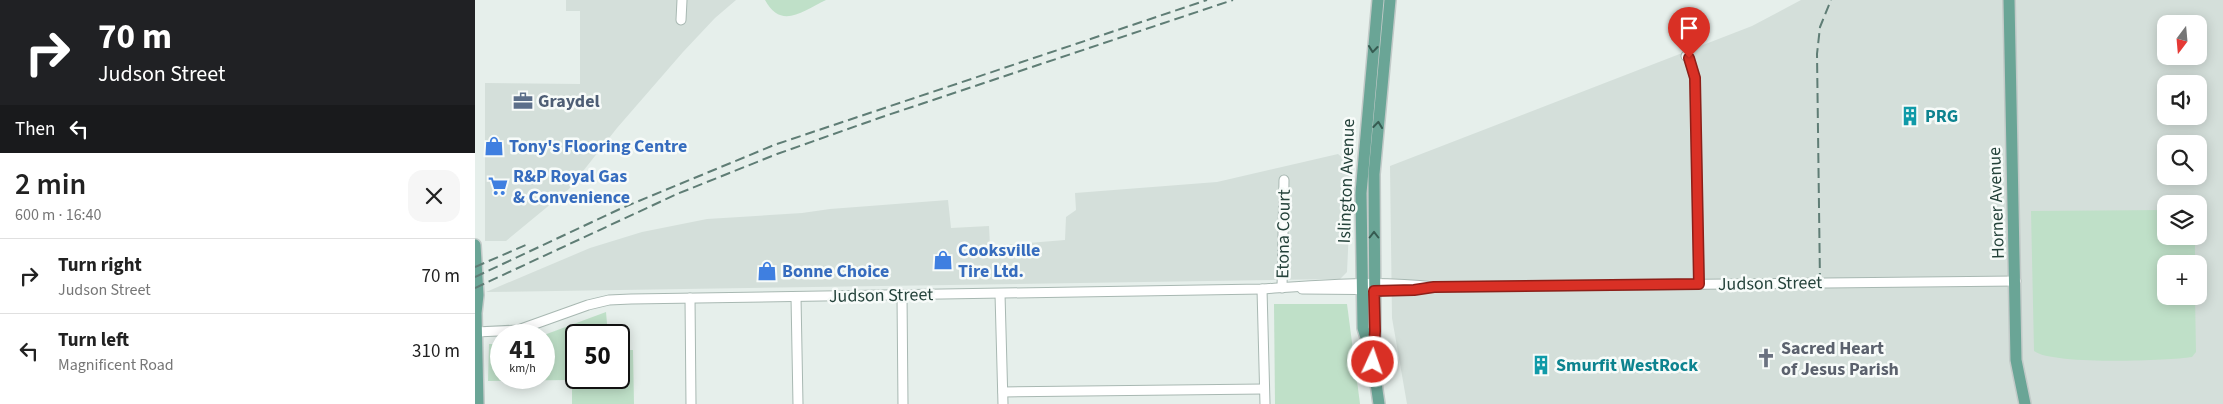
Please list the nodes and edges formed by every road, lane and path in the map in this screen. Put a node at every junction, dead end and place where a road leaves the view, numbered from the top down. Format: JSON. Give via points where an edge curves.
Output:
{"nodes":[{"id":1,"x":682,"y":0,"type":"edge"},
{"id":2,"x":1378,"y":0,"type":"edge"},
{"id":3,"x":1390,"y":0,"type":"edge"},
{"id":4,"x":2009,"y":0,"type":"edge"},
{"id":5,"x":681,"y":20,"type":"dead end"},
{"id":6,"x":1686,"y":56,"type":"dead end"},
{"id":7,"x":1284,"y":180,"type":"dead end"},
{"id":8,"x":475,"y":245,"type":"edge"},
{"id":9,"x":2016,"y":281,"type":"junction"},
{"id":10,"x":1699,"y":284,"type":"junction"},
{"id":11,"x":1282,"y":288,"type":"junction"},
{"id":12,"x":1368,"y":288,"type":"junction"},
{"id":13,"x":1262,"y":289,"type":"junction"},
{"id":14,"x":1000,"y":294,"type":"junction"},
{"id":15,"x":902,"y":295,"type":"junction"},
{"id":16,"x":796,"y":297,"type":"junction"},
{"id":17,"x":690,"y":298,"type":"junction"},
{"id":18,"x":475,"y":312,"type":"edge"},
{"id":19,"x":476,"y":332,"type":"edge"},
{"id":20,"x":1264,"y":389,"type":"junction"},
{"id":21,"x":1003,"y":392,"type":"junction"},
{"id":22,"x":478,"y":404,"type":"edge"},
{"id":23,"x":691,"y":404,"type":"edge"},
{"id":24,"x":798,"y":404,"type":"edge"},
{"id":25,"x":903,"y":404,"type":"edge"},
{"id":26,"x":1003,"y":404,"type":"edge"},
{"id":27,"x":1265,"y":404,"type":"edge"},
{"id":28,"x":1379,"y":404,"type":"edge"},
{"id":29,"x":2025,"y":404,"type":"edge"}],
"edges":[{"from":1,"to":5,"type":"street"},
{"from":2,"to":12,"type":"main road","name":"Islington Avenue","one_way":true,"via":[[1361,172]]},
{"from":12,"to":3,"type":"main road","name":"Islington Avenue","one_way":true,"via":[[1374,174]]},
{"from":4,"to":9,"type":"main road","name":"Horner Avenue"},
{"from":6,"to":10,"type":"street","via":[[1695,78]]},
{"from":7,"to":11,"type":"street","name":"Etona Court"},
{"from":8,"to":18,"type":"main road","via":[[478,296]]},
{"from":9,"to":10,"type":"street","name":"Judson Street"},
{"from":9,"to":29,"type":"main road","name":"Horner Avenue","via":[[2017,360]]},
{"from":10,"to":12,"type":"street","name":"Judson Street","via":[[1434,287],[1414,290]]},
{"from":11,"to":12,"type":"street","name":"Judson Street","via":[[1311,285]]},
{"from":11,"to":13,"type":"street","name":"Judson Street"},
{"from":12,"to":28,"type":"main road","name":"Islington Avenue","via":[[1375,331],[1373,362]]},
{"from":13,"to":14,"type":"street","name":"Judson Street"},
{"from":13,"to":20,"type":"street"},
{"from":14,"to":15,"type":"street","name":"Judson Street"},
{"from":14,"to":21,"type":"street"},
{"from":15,"to":16,"type":"street","name":"Judson Street"},
{"from":15,"to":25,"type":"street"},
{"from":16,"to":17,"type":"street","name":"Judson Street"},
{"from":16,"to":24,"type":"street"},
{"from":17,"to":19,"type":"street","name":"Judson Street","via":[[609,300],[518,330]]},
{"from":17,"to":23,"type":"street"},
{"from":18,"to":19,"type":"main road"},
{"from":19,"to":22,"type":"main road"},
{"from":20,"to":21,"type":"street"},
{"from":20,"to":27,"type":"street"},
{"from":21,"to":26,"type":"street"}]}
